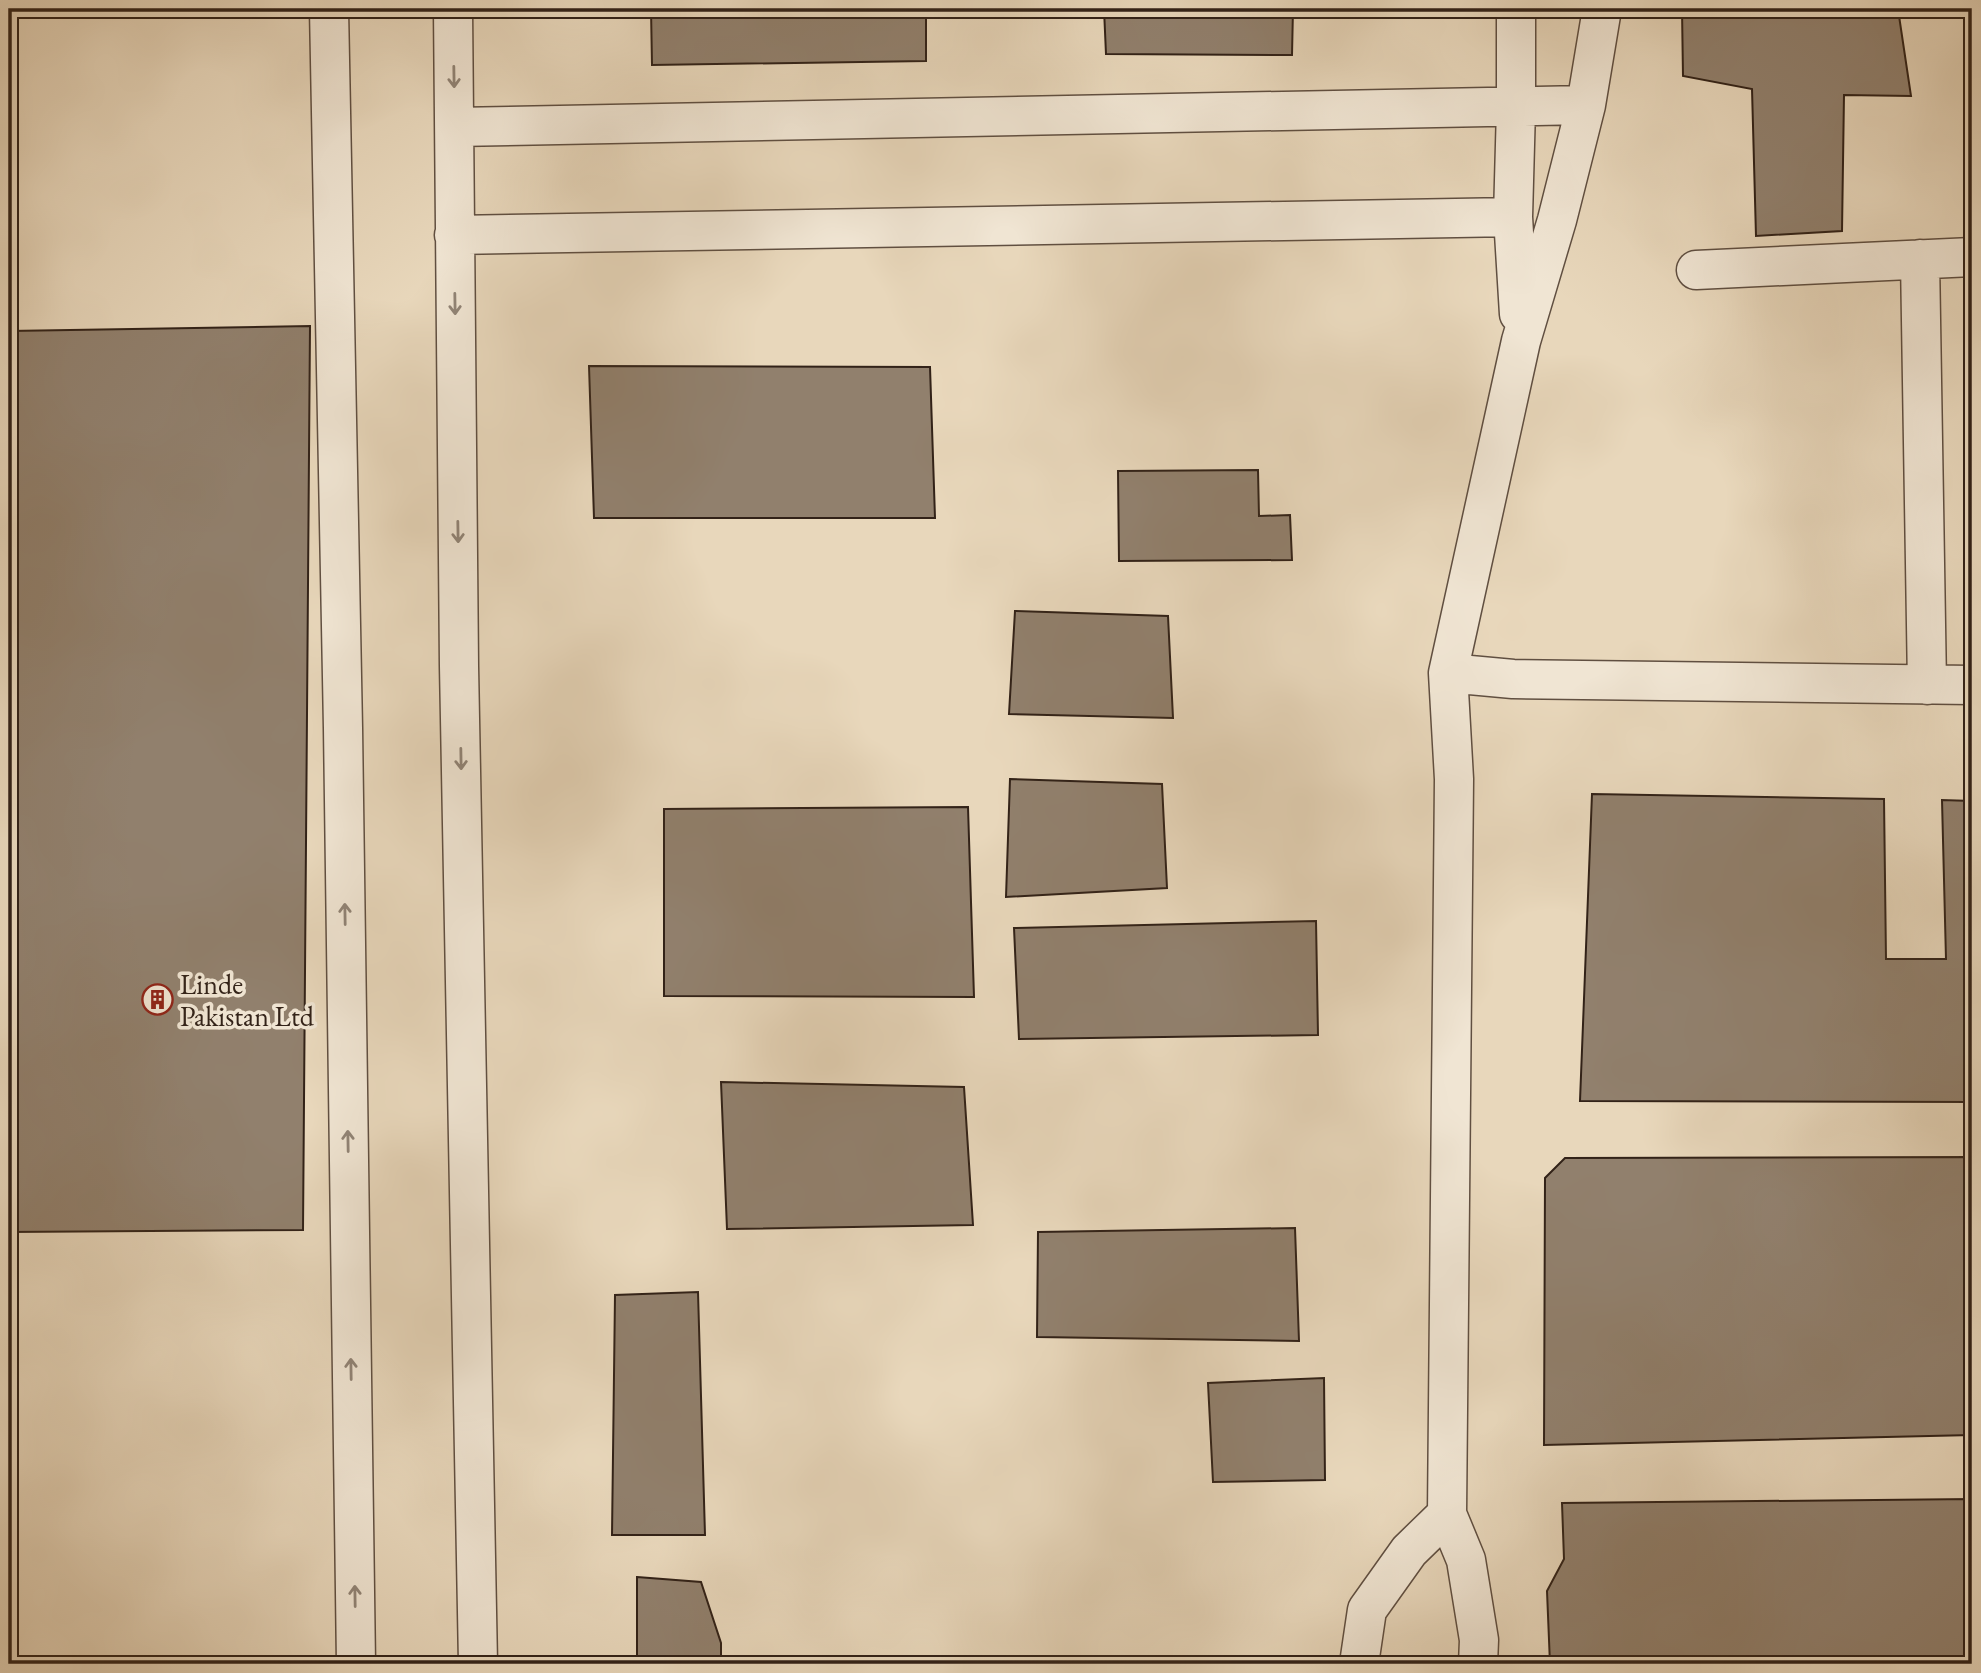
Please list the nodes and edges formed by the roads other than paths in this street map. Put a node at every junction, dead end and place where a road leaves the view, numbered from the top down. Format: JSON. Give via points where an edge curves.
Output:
{"nodes":[{"id":1,"x":329,"y":9,"type":"edge"},
{"id":2,"x":453,"y":9,"type":"edge"},
{"id":3,"x":1516,"y":9,"type":"edge"},
{"id":4,"x":1602,"y":9,"type":"edge"},
{"id":5,"x":1586,"y":106,"type":"junction"},
{"id":6,"x":1516,"y":108,"type":"junction"},
{"id":7,"x":455,"y":127,"type":"junction"},
{"id":8,"x":1513,"y":217,"type":"junction"},
{"id":9,"x":454,"y":235,"type":"junction"},
{"id":10,"x":1972,"y":257,"type":"edge"},
{"id":11,"x":1920,"y":259,"type":"junction"},
{"id":12,"x":1696,"y":270,"type":"dead end"},
{"id":13,"x":1521,"y":341,"type":"junction"},
{"id":14,"x":1448,"y":673,"type":"junction"},
{"id":15,"x":1927,"y":685,"type":"junction"},
{"id":16,"x":1972,"y":685,"type":"edge"},
{"id":17,"x":1447,"y":1514,"type":"junction"},
{"id":18,"x":355,"y":1664,"type":"edge"},
{"id":19,"x":478,"y":1664,"type":"edge"},
{"id":20,"x":1359,"y":1664,"type":"edge"},
{"id":21,"x":1478,"y":1664,"type":"edge"}],
"edges":[{"from":18,"to":1,"type":"street","one_way":true},
{"from":2,"to":7,"type":"street","one_way":true},
{"from":3,"to":6,"type":"street"},
{"from":4,"to":5,"type":"street"},
{"from":5,"to":6,"type":"street"},
{"from":5,"to":13,"type":"street"},
{"from":6,"to":7,"type":"street"},
{"from":6,"to":8,"type":"street"},
{"from":7,"to":9,"type":"street"},
{"from":8,"to":9,"type":"street"},
{"from":8,"to":13,"type":"street"},
{"from":9,"to":19,"type":"street","one_way":true},
{"from":10,"to":11,"type":"street"},
{"from":11,"to":12,"type":"street"},
{"from":11,"to":15,"type":"street"},
{"from":13,"to":14,"type":"street"},
{"from":14,"to":15,"type":"street","via":[[1513,679]]},
{"from":14,"to":17,"type":"street","via":[[1454,779]]},
{"from":15,"to":16,"type":"street"},
{"from":17,"to":20,"type":"street","via":[[1409,1550],[1367,1610]]},
{"from":17,"to":21,"type":"street","via":[[1466,1560],[1479,1640]]}]}
